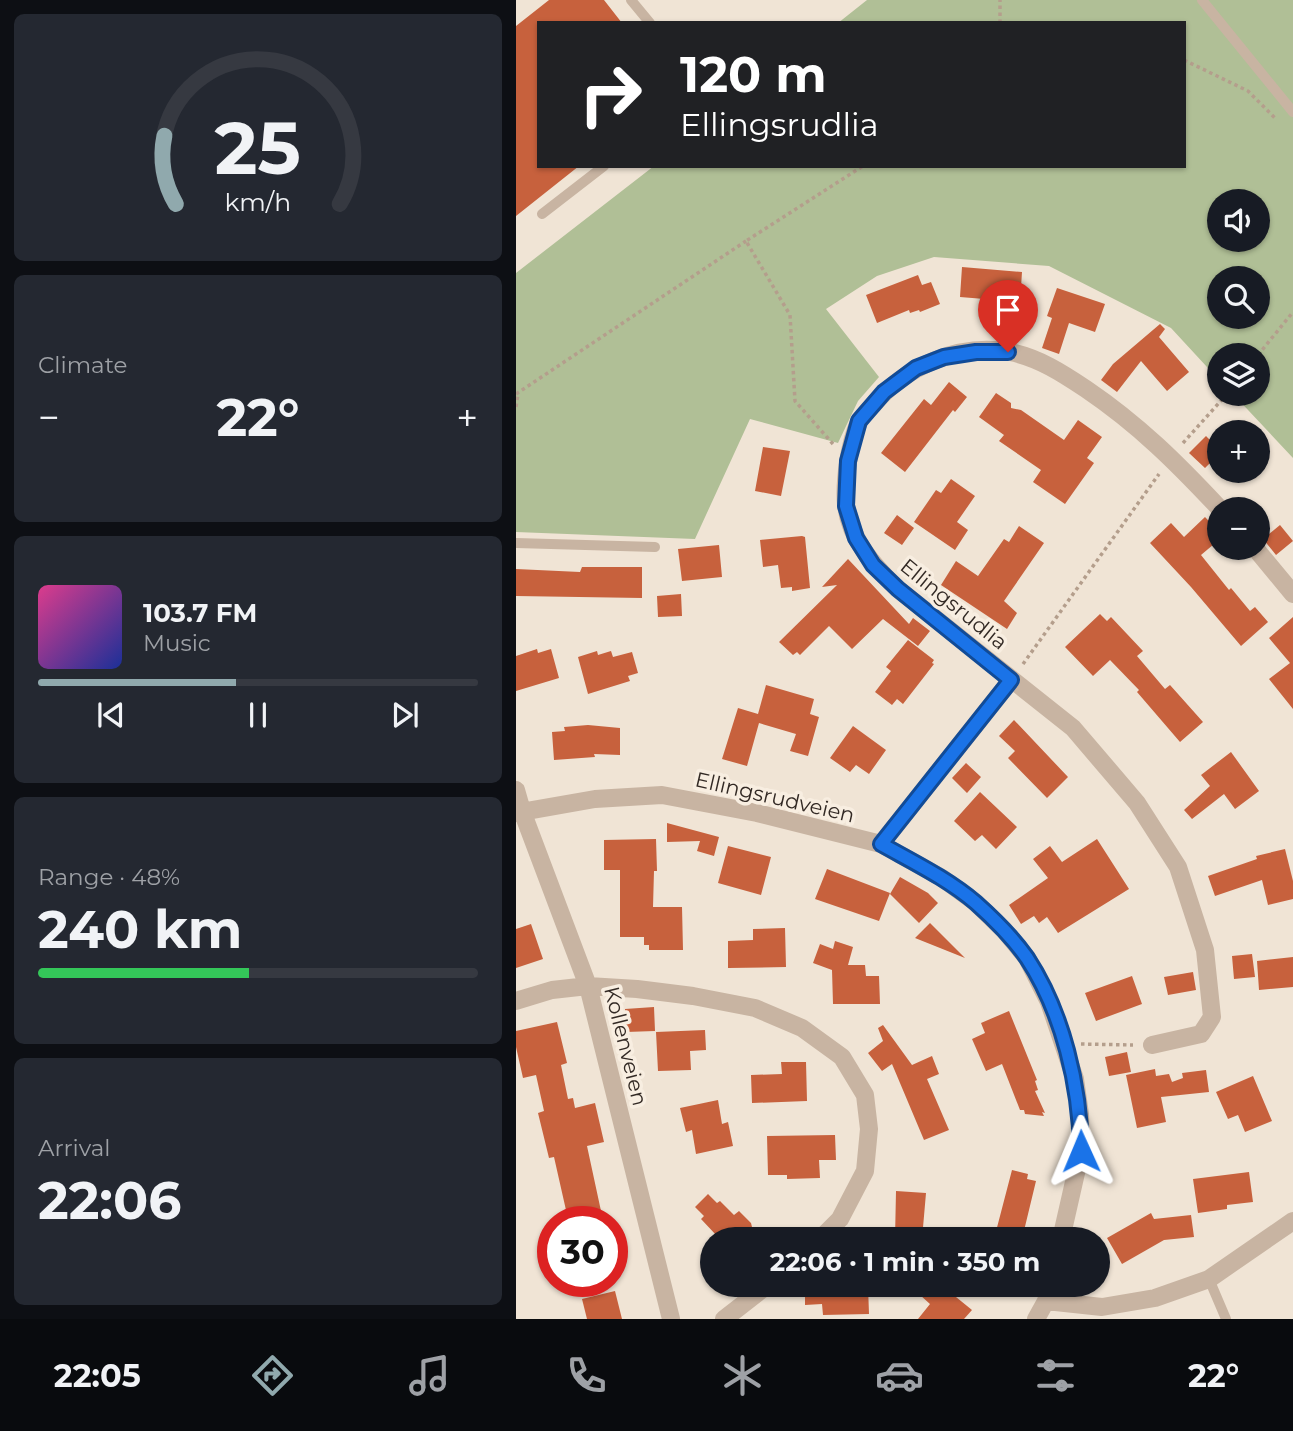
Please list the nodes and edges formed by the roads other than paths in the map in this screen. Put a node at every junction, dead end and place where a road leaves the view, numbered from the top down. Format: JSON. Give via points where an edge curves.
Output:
{"nodes":[{"id":1,"x":631,"y":0,"type":"edge"},
{"id":2,"x":1202,"y":0,"type":"edge"},
{"id":3,"x":648,"y":21,"type":"edge"},
{"id":4,"x":1293,"y":112,"type":"edge"},
{"id":5,"x":601,"y":168,"type":"edge"},
{"id":6,"x":542,"y":214,"type":"dead end"},
{"id":7,"x":1209,"y":497,"type":"edge"},
{"id":8,"x":516,"y":543,"type":"edge"},
{"id":9,"x":655,"y":547,"type":"dead end"},
{"id":10,"x":1265,"y":560,"type":"edge"},
{"id":11,"x":1293,"y":594,"type":"edge"},
{"id":12,"x":1011,"y":680,"type":"junction"},
{"id":13,"x":516,"y":790,"type":"edge"},
{"id":14,"x":519,"y":812,"type":"edge"},
{"id":15,"x":881,"y":844,"type":"junction"},
{"id":16,"x":588,"y":986,"type":"junction"},
{"id":17,"x":516,"y":1001,"type":"edge"},
{"id":18,"x":1152,"y":1045,"type":"road end"},
{"id":19,"x":1293,"y":1221,"type":"edge"},
{"id":20,"x":832,"y":1227,"type":"edge"},
{"id":21,"x":1064,"y":1227,"type":"edge"},
{"id":22,"x":1209,"y":1279,"type":"junction"},
{"id":23,"x":752,"y":1297,"type":"edge"},
{"id":24,"x":1046,"y":1297,"type":"edge"},
{"id":25,"x":1063,"y":1297,"type":"edge"},
{"id":26,"x":671,"y":1319,"type":"edge"},
{"id":27,"x":724,"y":1319,"type":"edge"},
{"id":28,"x":1036,"y":1319,"type":"edge"},
{"id":29,"x":1226,"y":1319,"type":"edge"}],
"edges":[{"from":1,"to":3,"type":"lane"},
{"from":2,"to":4,"type":"lane"},
{"from":5,"to":6,"type":"lane"},
{"from":7,"to":12,"type":"street","name":"Ellingsrudlia","via":[[1120,412],[1042,362],[1008,352],[944,357],[916,368],[884,392],[859,421],[848,461],[846,506],[856,538],[873,565],[898,589]]},
{"from":8,"to":9,"type":"lane"},
{"from":10,"to":11,"type":"street"},
{"from":12,"to":15,"type":"street","name":"Ellingsrudlia"},
{"from":12,"to":18,"type":"street","name":"Ellingsrudlia","via":[[1073,728],[1137,803],[1178,867],[1205,950],[1211,1017],[1201,1034]]},
{"from":13,"to":14,"type":"street","name":"Kollenveien"},
{"from":14,"to":15,"type":"street","name":"Ellingsrudveien","via":[[595,799],[662,795]]},
{"from":14,"to":16,"type":"street","name":"Kollenveien"},
{"from":15,"to":21,"type":"street","name":"Ellingsrudveien","via":[[942,878],[1004,930],[1027,958],[1049,1002],[1075,1079],[1080,1114],[1081,1151]]},
{"from":16,"to":17,"type":"street"},
{"from":16,"to":20,"type":"street","via":[[693,996],[755,1009],[802,1028],[842,1057],[865,1095],[869,1129],[865,1171]]},
{"from":16,"to":26,"type":"street","name":"Kollenveien"},
{"from":19,"to":22,"type":"street"},
{"from":22,"to":25,"type":"street","via":[[1155,1298],[1102,1307]]},
{"from":22,"to":29,"type":"lane"},
{"from":23,"to":27,"type":"street"},
{"from":24,"to":28,"type":"street"}]}
